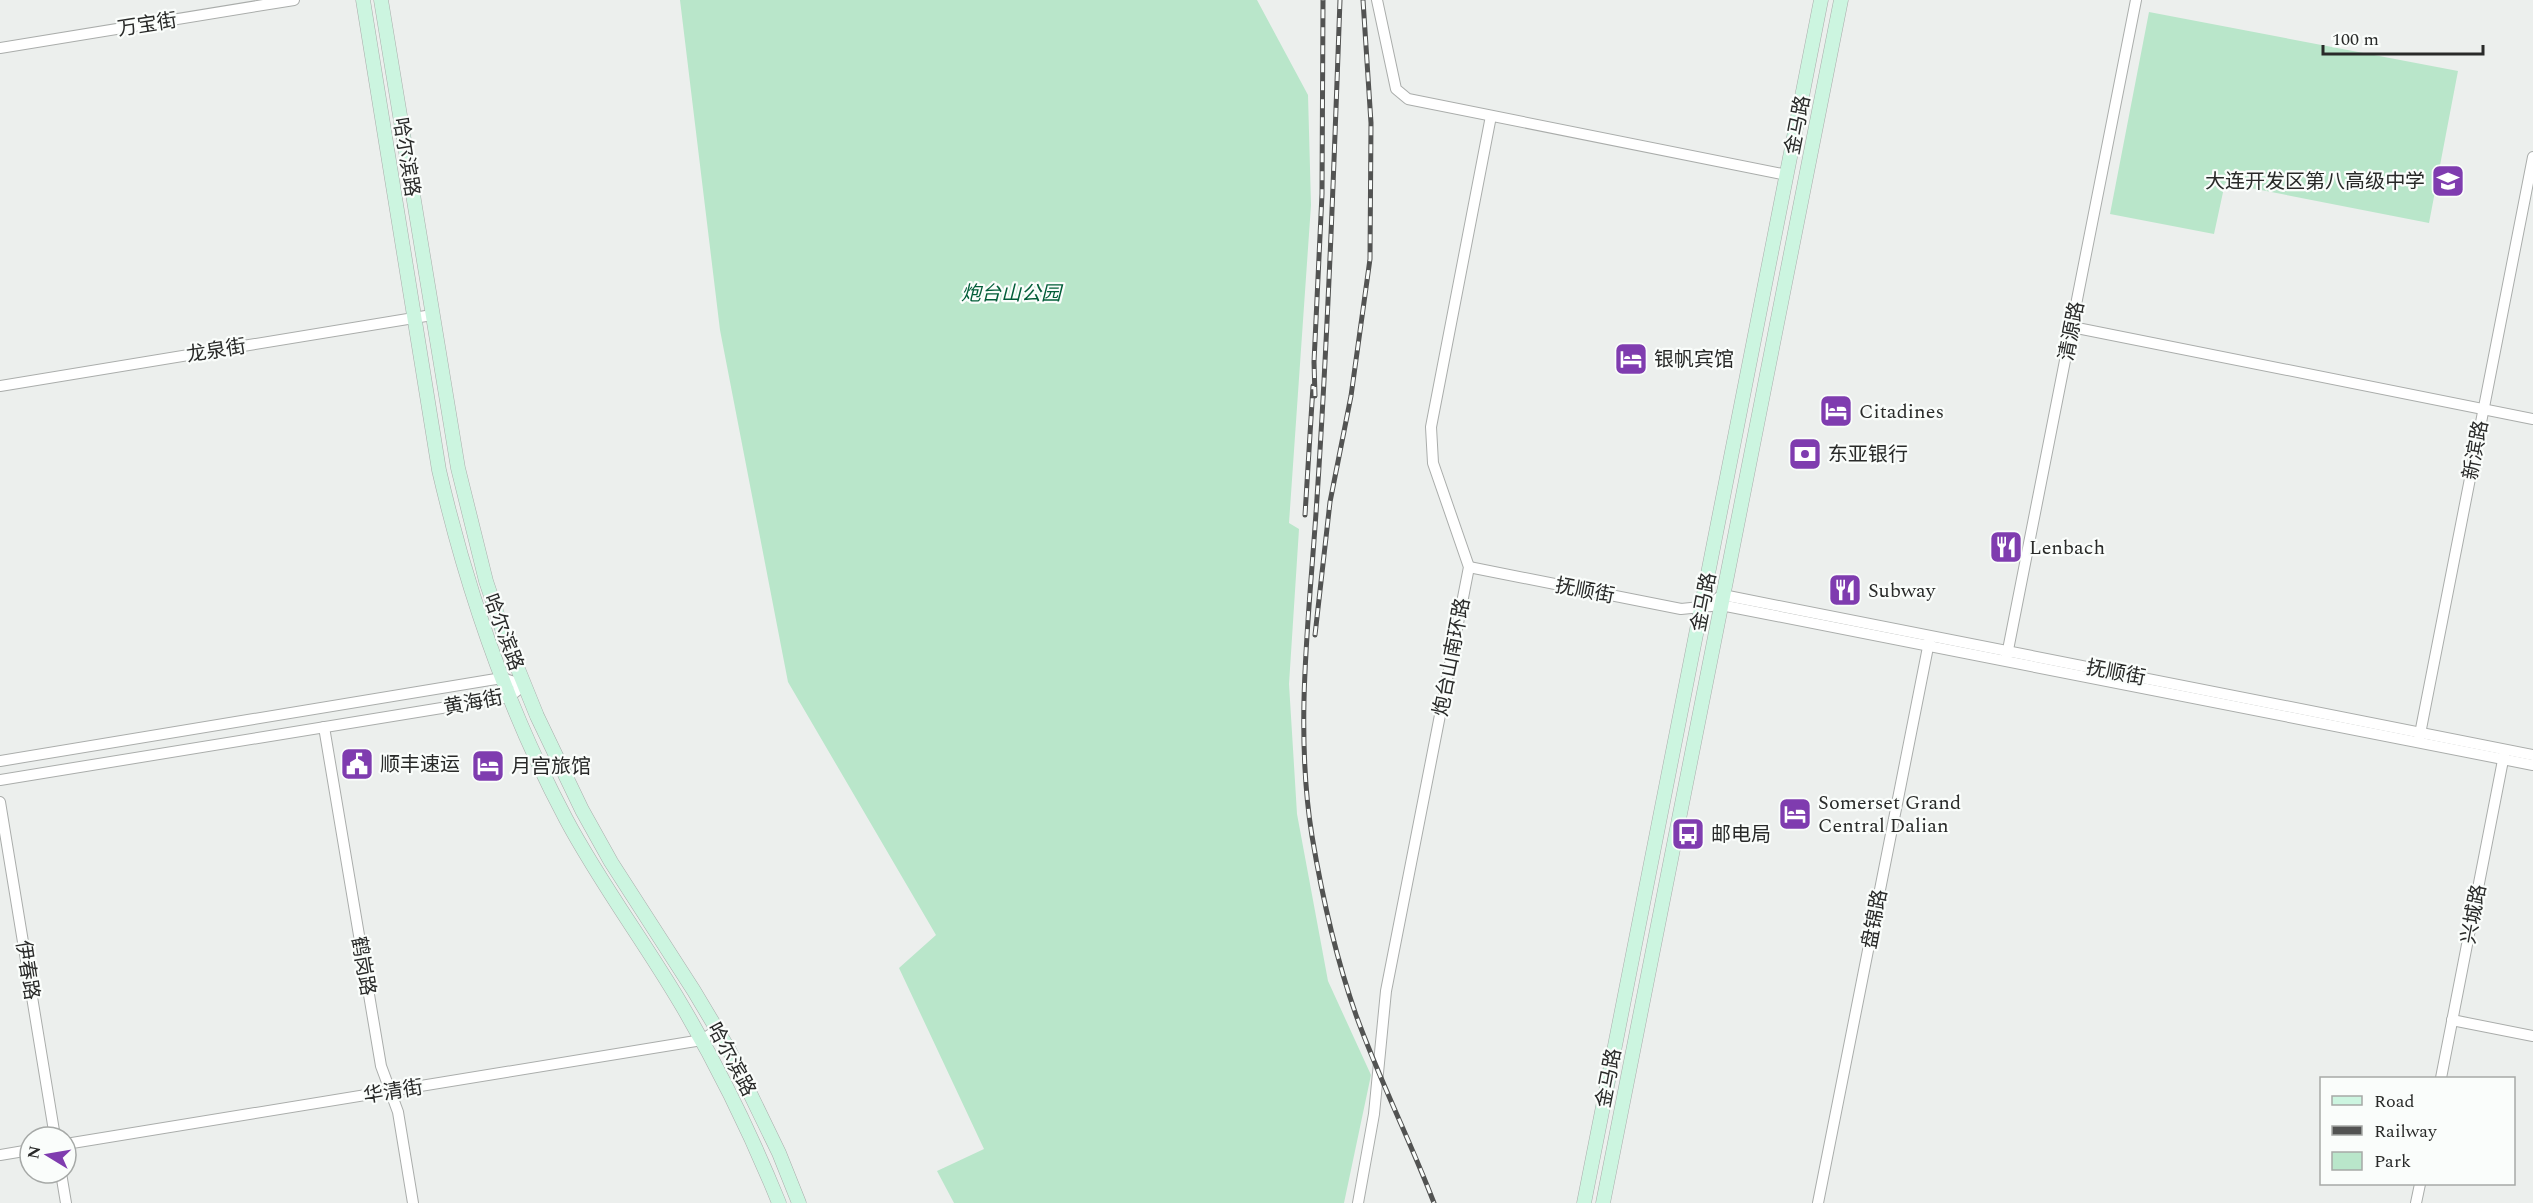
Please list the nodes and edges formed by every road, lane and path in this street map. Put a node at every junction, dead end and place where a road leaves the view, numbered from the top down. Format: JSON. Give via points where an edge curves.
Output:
{"nodes":[{"id":1,"x":294,"y":0,"type":"edge"},
{"id":2,"x":363,"y":0,"type":"edge"},
{"id":3,"x":381,"y":0,"type":"edge"},
{"id":4,"x":1377,"y":0,"type":"edge"},
{"id":5,"x":1821,"y":0,"type":"edge"},
{"id":6,"x":1840,"y":0,"type":"edge"},
{"id":7,"x":2136,"y":0,"type":"edge"},
{"id":8,"x":0,"y":48,"type":"edge"},
{"id":9,"x":1491,"y":116,"type":"junction"},
{"id":10,"x":2533,"y":157,"type":"edge"},
{"id":11,"x":1787,"y":175,"type":"junction"},
{"id":12,"x":432,"y":315,"type":"junction"},
{"id":13,"x":415,"y":318,"type":"junction"},
{"id":14,"x":2072,"y":327,"type":"junction"},
{"id":15,"x":0,"y":386,"type":"edge"},
{"id":16,"x":2483,"y":409,"type":"junction"},
{"id":17,"x":2533,"y":419,"type":"edge"},
{"id":18,"x":1469,"y":567,"type":"junction"},
{"id":19,"x":1722,"y":600,"type":"junction"},
{"id":20,"x":1701,"y":607,"type":"junction"},
{"id":21,"x":1929,"y":641,"type":"junction"},
{"id":22,"x":2006,"y":656,"type":"junction"},
{"id":23,"x":502,"y":678,"type":"junction"},
{"id":24,"x":524,"y":685,"type":"junction"},
{"id":25,"x":509,"y":697,"type":"junction"},
{"id":26,"x":324,"y":727,"type":"junction"},
{"id":27,"x":2419,"y":737,"type":"junction"},
{"id":28,"x":2504,"y":754,"type":"junction"},
{"id":29,"x":2533,"y":755,"type":"edge"},
{"id":30,"x":0,"y":760,"type":"edge"},
{"id":31,"x":2533,"y":765,"type":"edge"},
{"id":32,"x":0,"y":780,"type":"edge"},
{"id":33,"x":0,"y":802,"type":"edge"},
{"id":34,"x":2452,"y":1020,"type":"junction"},
{"id":35,"x":717,"y":1030,"type":"junction"},
{"id":36,"x":2533,"y":1035,"type":"edge"},
{"id":37,"x":702,"y":1040,"type":"junction"},
{"id":38,"x":2441,"y":1077,"type":"edge"},
{"id":39,"x":390,"y":1091,"type":"junction"},
{"id":40,"x":53,"y":1125,"type":"edge"},
{"id":41,"x":78,"y":1142,"type":"edge"},
{"id":42,"x":18,"y":1152,"type":"edge"},
{"id":43,"x":0,"y":1155,"type":"edge"},
{"id":44,"x":63,"y":1185,"type":"edge"},
{"id":45,"x":2420,"y":1185,"type":"edge"},
{"id":46,"x":66,"y":1203,"type":"edge"},
{"id":47,"x":413,"y":1203,"type":"edge"},
{"id":48,"x":779,"y":1203,"type":"edge"},
{"id":49,"x":799,"y":1203,"type":"edge"},
{"id":50,"x":1358,"y":1203,"type":"edge"},
{"id":51,"x":1584,"y":1203,"type":"edge"},
{"id":52,"x":1603,"y":1203,"type":"edge"},
{"id":53,"x":1818,"y":1203,"type":"edge"},
{"id":54,"x":2416,"y":1203,"type":"edge"}],
"edges":[{"from":1,"to":8,"type":"street","name":"万宝街"},
{"from":2,"to":13,"type":"street","name":"哈尔滨路"},
{"from":3,"to":12,"type":"street","name":"哈尔滨路"},
{"from":4,"to":9,"type":"street","via":[[1396,88],[1408,99]]},
{"from":5,"to":11,"type":"street","name":"金马路"},
{"from":6,"to":19,"type":"street","name":"金马路"},
{"from":7,"to":14,"type":"street","name":"清源路"},
{"from":9,"to":11,"type":"street"},
{"from":9,"to":18,"type":"street","via":[[1431,427],[1433,463]]},
{"from":10,"to":16,"type":"street","name":"新滨路"},
{"from":11,"to":20,"type":"street","name":"金马路"},
{"from":12,"to":13,"type":"street","name":"龙泉街"},
{"from":12,"to":24,"type":"street","name":"哈尔滨路","via":[[472,531],[496,612]]},
{"from":13,"to":15,"type":"street","name":"龙泉街"},
{"from":13,"to":23,"type":"street","name":"哈尔滨路","via":[[454,534]]},
{"from":14,"to":16,"type":"street"},
{"from":14,"to":22,"type":"street","name":"清源路"},
{"from":16,"to":17,"type":"street"},
{"from":16,"to":27,"type":"street","name":"新滨路"},
{"from":18,"to":20,"type":"street","name":"抚顺街","via":[[1681,609]]},
{"from":18,"to":50,"type":"street","name":"炮台山南环路","via":[[1386,991],[1374,1114]]},
{"from":19,"to":20,"type":"street","name":"抚顺街"},
{"from":19,"to":21,"type":"street","name":"抚顺街"},
{"from":19,"to":52,"type":"street","name":"金马路"},
{"from":20,"to":51,"type":"street","name":"金马路"},
{"from":21,"to":22,"type":"street","name":"抚顺街"},
{"from":21,"to":53,"type":"street","name":"盘锦路"},
{"from":22,"to":27,"type":"street","name":"抚顺街"},
{"from":23,"to":24,"type":"street","name":"黄海街"},
{"from":23,"to":25,"type":"street","name":"哈尔滨路"},
{"from":23,"to":30,"type":"street","name":"黄海街"},
{"from":24,"to":25,"type":"street","name":"黄海街"},
{"from":24,"to":35,"type":"street","name":"哈尔滨路","via":[[588,821]]},
{"from":25,"to":26,"type":"street","name":"黄海街"},
{"from":25,"to":37,"type":"street","name":"哈尔滨路","via":[[566,819]]},
{"from":26,"to":32,"type":"street","name":"黄海街"},
{"from":26,"to":39,"type":"street","name":"鹤岗路","via":[[381,1066]]},
{"from":27,"to":28,"type":"street","name":"抚顺街"},
{"from":28,"to":29,"type":"street","name":"抚顺街"},
{"from":28,"to":31,"type":"street","name":"抚顺街"},
{"from":28,"to":34,"type":"street","name":"兴城路"},
{"from":33,"to":40,"type":"street","name":"伊春路"},
{"from":34,"to":36,"type":"street"},
{"from":34,"to":38,"type":"street","name":"兴城路"},
{"from":35,"to":37,"type":"street","name":"华清街"},
{"from":35,"to":49,"type":"street","name":"哈尔滨路","via":[[779,1153]]},
{"from":37,"to":39,"type":"street","name":"华清街"},
{"from":37,"to":48,"type":"street","name":"哈尔滨路","via":[[738,1109]]},
{"from":39,"to":41,"type":"street","name":"华清街"},
{"from":39,"to":47,"type":"street","name":"鹤岗路","via":[[398,1112]]},
{"from":42,"to":43,"type":"street"},
{"from":44,"to":46,"type":"street"},
{"from":45,"to":54,"type":"street"}]}
